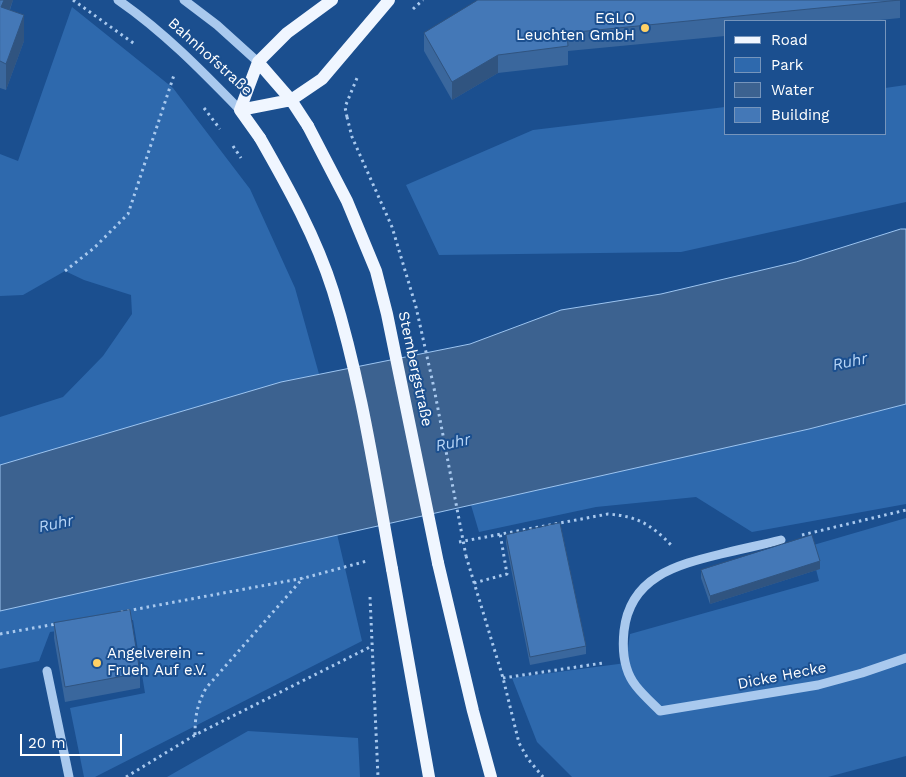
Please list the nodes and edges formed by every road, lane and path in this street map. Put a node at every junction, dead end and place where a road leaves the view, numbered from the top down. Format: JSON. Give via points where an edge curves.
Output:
{"nodes":[{"id":1,"x":73,"y":0,"type":"edge"},
{"id":2,"x":118,"y":0,"type":"edge"},
{"id":3,"x":184,"y":0,"type":"edge"},
{"id":4,"x":332,"y":0,"type":"edge"},
{"id":5,"x":387,"y":1,"type":"edge"},
{"id":6,"x":142,"y":49,"type":"dead end"},
{"id":7,"x":258,"y":62,"type":"junction"},
{"id":8,"x":180,"y":80,"type":"dead end"},
{"id":9,"x":291,"y":100,"type":"junction"},
{"id":10,"x":198,"y":102,"type":"dead end"},
{"id":11,"x":240,"y":110,"type":"junction"},
{"id":12,"x":222,"y":131,"type":"dead end"},
{"id":13,"x":228,"y":139,"type":"dead end"},
{"id":14,"x":243,"y":162,"type":"dead end"},
{"id":15,"x":65,"y":271,"type":"dead end"},
{"id":16,"x":906,"y":510,"type":"edge"},
{"id":17,"x":500,"y":533,"type":"junction"},
{"id":18,"x":492,"y":535,"type":"dead end"},
{"id":19,"x":781,"y":540,"type":"joint"},
{"id":20,"x":365,"y":552,"type":"dead end"},
{"id":21,"x":466,"y":556,"type":"dead end"},
{"id":22,"x":367,"y":562,"type":"dead end"},
{"id":23,"x":687,"y":562,"type":"junction"},
{"id":24,"x":474,"y":583,"type":"junction"},
{"id":25,"x":370,"y":590,"type":"dead end"},
{"id":26,"x":118,"y":612,"type":"edge"},
{"id":27,"x":59,"y":623,"type":"edge"},
{"id":28,"x":0,"y":634,"type":"edge"},
{"id":29,"x":372,"y":646,"type":"junction"},
{"id":30,"x":906,"y":658,"type":"edge"},
{"id":31,"x":625,"y":660,"type":"junction"},
{"id":32,"x":47,"y":671,"type":"dead end"},
{"id":33,"x":503,"y":678,"type":"junction"},
{"id":34,"x":195,"y":735,"type":"junction"},
{"id":35,"x":69,"y":777,"type":"edge"},
{"id":36,"x":126,"y":777,"type":"edge"},
{"id":37,"x":378,"y":777,"type":"edge"},
{"id":38,"x":429,"y":777,"type":"edge"},
{"id":39,"x":491,"y":777,"type":"edge"},
{"id":40,"x":543,"y":777,"type":"edge"}],
"edges":[{"from":1,"to":6,"type":"path"},
{"from":2,"to":11,"type":"street","name":"Bahnhofstraße","via":[[166,36]]},
{"from":3,"to":7,"type":"street","name":"Bahnhofstraße"},
{"from":4,"to":7,"type":"main road","via":[[287,33]]},
{"from":5,"to":9,"type":"main road","via":[[322,79]]},
{"from":7,"to":9,"type":"main road","name":"Bahnhofstraße"},
{"from":7,"to":11,"type":"main road"},
{"from":8,"to":15,"type":"path","via":[[174,73],[128,214]]},
{"from":9,"to":11,"type":"main road","name":"Bahnhofstraße"},
{"from":9,"to":39,"type":"main road","name":"Stembergstraße","bridge":true,"via":[[347,201],[376,271],[388,314],[438,563]]},
{"from":10,"to":12,"type":"path"},
{"from":11,"to":38,"type":"main road","bridge":true,"via":[[292,192],[332,290],[361,402]]},
{"from":13,"to":14,"type":"path","bridge":true},
{"from":16,"to":19,"type":"path"},
{"from":17,"to":18,"type":"path"},
{"from":17,"to":23,"type":"path","via":[[608,514],[622,515],[641,521],[662,535]]},
{"from":17,"to":24,"type":"path","via":[[507,574]]},
{"from":19,"to":23,"type":"street"},
{"from":20,"to":22,"type":"path"},
{"from":21,"to":24,"type":"path"},
{"from":23,"to":31,"type":"street","via":[[659,575],[641,591],[627,616],[623,647]]},
{"from":24,"to":33,"type":"path"},
{"from":25,"to":29,"type":"path"},
{"from":26,"to":34,"type":"path","via":[[304,578],[206,688],[198,703]]},
{"from":27,"to":28,"type":"path"},
{"from":29,"to":34,"type":"path"},
{"from":29,"to":37,"type":"path"},
{"from":30,"to":31,"type":"street","name":"Dicke Hecke","via":[[809,687],[660,711],[635,686]]},
{"from":31,"to":33,"type":"path"},
{"from":32,"to":35,"type":"street"},
{"from":33,"to":40,"type":"path","via":[[519,743]]},
{"from":34,"to":36,"type":"path"}]}
